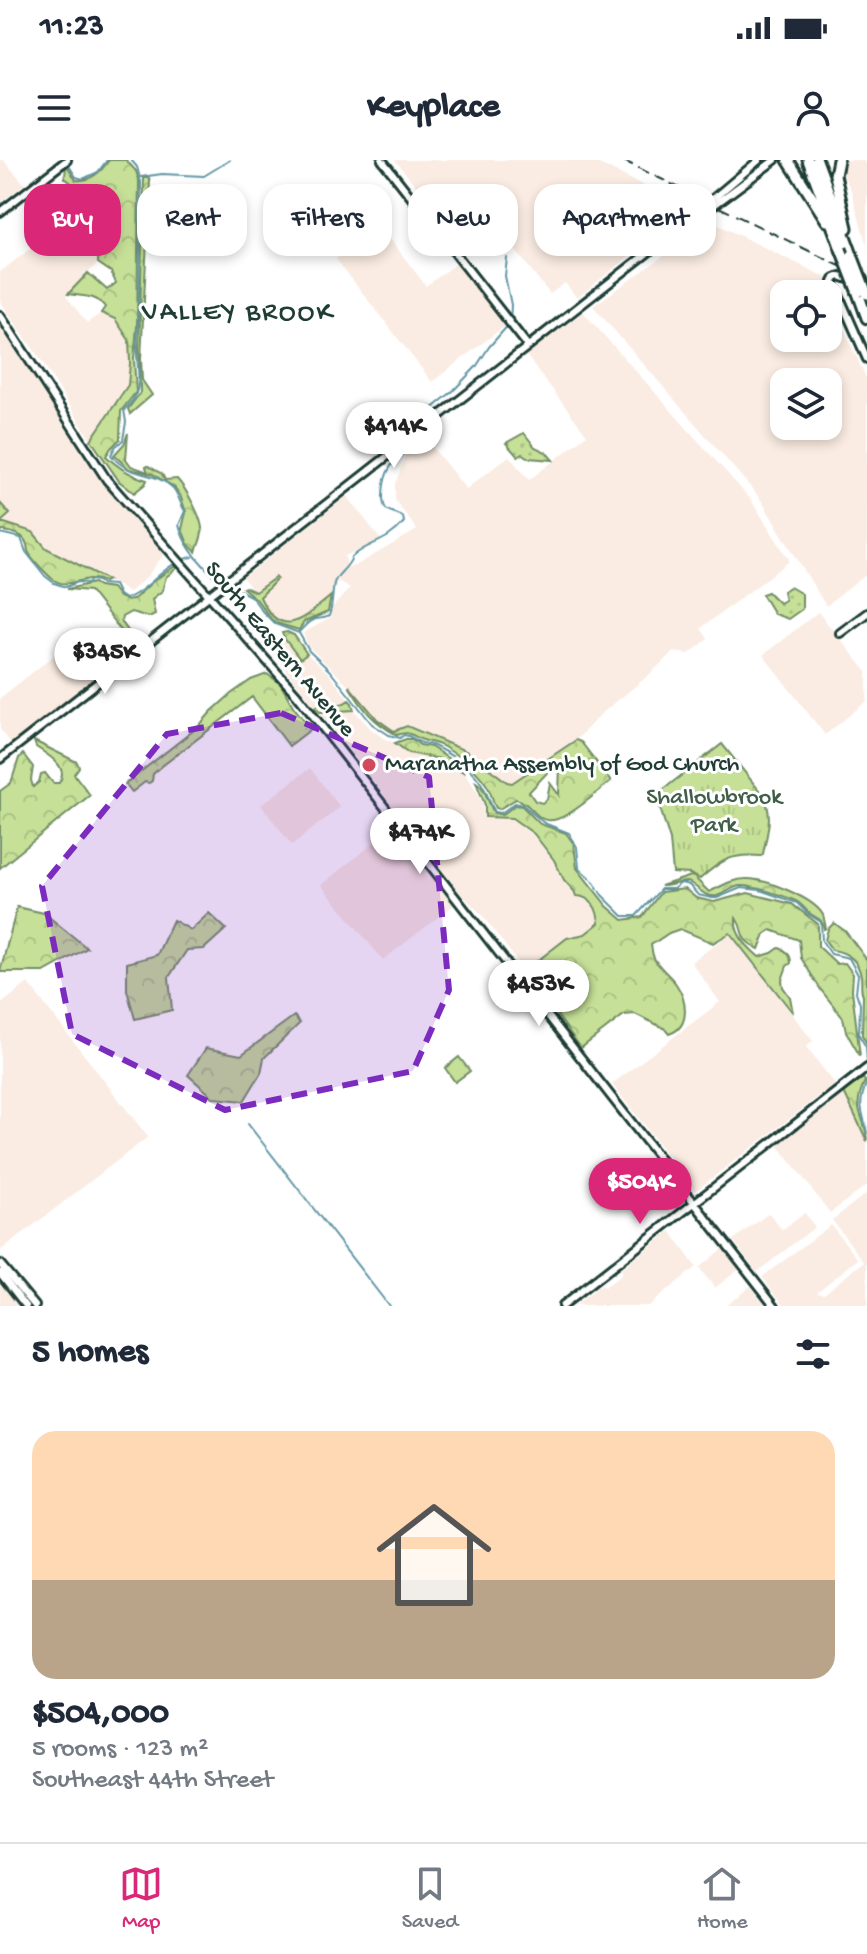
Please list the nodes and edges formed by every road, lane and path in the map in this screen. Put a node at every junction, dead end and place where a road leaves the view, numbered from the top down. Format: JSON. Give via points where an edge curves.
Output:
{"nodes":[{"id":1,"x":67,"y":160,"type":"edge"},
{"id":2,"x":382,"y":160,"type":"edge"},
{"id":3,"x":759,"y":160,"type":"edge"},
{"id":4,"x":775,"y":160,"type":"edge"},
{"id":5,"x":788,"y":160,"type":"edge"},
{"id":6,"x":808,"y":160,"type":"edge"},
{"id":7,"x":817,"y":160,"type":"edge"},
{"id":8,"x":838,"y":160,"type":"edge"},
{"id":9,"x":716,"y":196,"type":"edge"},
{"id":10,"x":716,"y":204,"type":"edge"},
{"id":11,"x":0,"y":212,"type":"edge"},
{"id":12,"x":834,"y":231,"type":"junction"},
{"id":13,"x":852,"y":255,"type":"junction"},
{"id":14,"x":643,"y":256,"type":"edge"},
{"id":15,"x":864,"y":292,"type":"edge"},
{"id":16,"x":0,"y":315,"type":"edge"},
{"id":17,"x":867,"y":318,"type":"edge"},
{"id":18,"x":528,"y":346,"type":"junction"},
{"id":19,"x":867,"y":359,"type":"edge"},
{"id":20,"x":210,"y":594,"type":"junction"},
{"id":21,"x":867,"y":613,"type":"edge"},
{"id":22,"x":840,"y":633,"type":"dead end"},
{"id":23,"x":0,"y":759,"type":"edge"},
{"id":24,"x":867,"y":1068,"type":"edge"},
{"id":25,"x":694,"y":1202,"type":"junction"},
{"id":26,"x":0,"y":1264,"type":"edge"},
{"id":27,"x":0,"y":1273,"type":"edge"},
{"id":28,"x":26,"y":1306,"type":"edge"},
{"id":29,"x":35,"y":1306,"type":"edge"},
{"id":30,"x":562,"y":1306,"type":"edge"},
{"id":31,"x":775,"y":1306,"type":"edge"}],
"edges":[{"from":1,"to":11,"type":"main road"},
{"from":2,"to":18,"type":"main road"},
{"from":3,"to":9,"type":"main road"},
{"from":4,"to":10,"type":"main road"},
{"from":5,"to":12,"type":"highway"},
{"from":6,"to":12,"type":"highway"},
{"from":7,"to":13,"type":"highway"},
{"from":8,"to":13,"type":"highway","via":[[835,175]]},
{"from":12,"to":15,"type":"highway","bridge":true},
{"from":13,"to":15,"type":"highway","bridge":true},
{"from":14,"to":18,"type":"main road"},
{"from":15,"to":17,"type":"highway"},
{"from":15,"to":19,"type":"main road","via":[[843,276],[834,280]]},
{"from":16,"to":20,"type":"main road","name":"South Eastern Avenue","via":[[107,480]]},
{"from":18,"to":20,"type":"main road"},
{"from":20,"to":23,"type":"main road"},
{"from":20,"to":25,"type":"main road","name":"South Eastern Avenue","via":[[307,707]]},
{"from":21,"to":22,"type":"main road"},
{"from":24,"to":25,"type":"main road"},
{"from":25,"to":30,"type":"main road"},
{"from":25,"to":31,"type":"main road","name":"South Eastern Avenue"},
{"from":26,"to":29,"type":"main road"},
{"from":27,"to":28,"type":"main road"}]}
